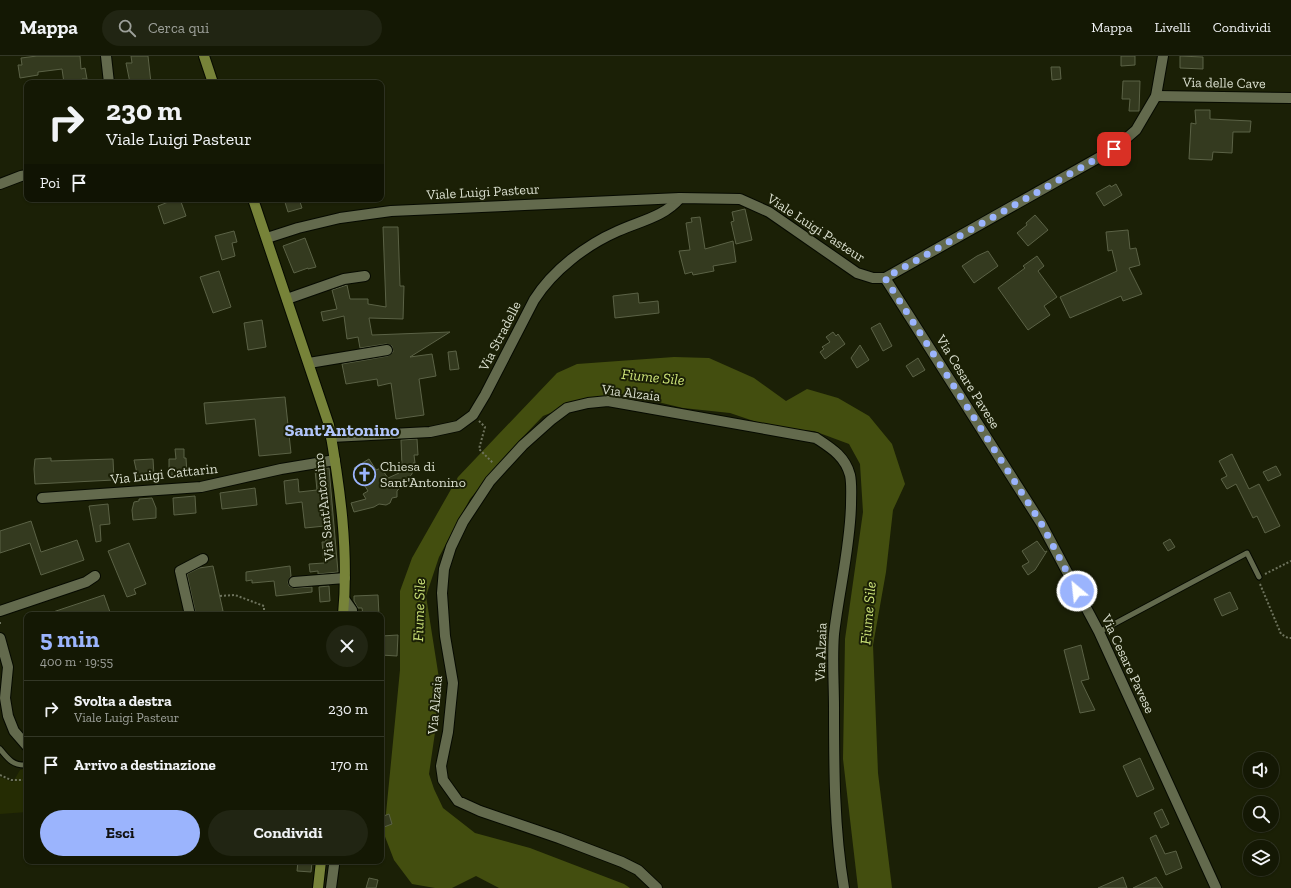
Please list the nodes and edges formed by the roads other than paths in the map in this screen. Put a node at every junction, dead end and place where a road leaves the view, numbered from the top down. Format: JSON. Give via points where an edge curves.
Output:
{"nodes":[{"id":1,"x":106,"y":56,"type":"edge"},
{"id":2,"x":204,"y":56,"type":"edge"},
{"id":3,"x":1163,"y":56,"type":"edge"},
{"id":4,"x":109,"y":80,"type":"edge"},
{"id":5,"x":212,"y":80,"type":"edge"},
{"id":6,"x":1156,"y":96,"type":"junction"},
{"id":7,"x":1291,"y":98,"type":"edge"},
{"id":8,"x":24,"y":176,"type":"edge"},
{"id":9,"x":0,"y":184,"type":"edge"},
{"id":10,"x":680,"y":198,"type":"junction"},
{"id":11,"x":254,"y":202,"type":"edge"},
{"id":12,"x":267,"y":238,"type":"junction"},
{"id":13,"x":365,"y":276,"type":"dead end"},
{"id":14,"x":885,"y":278,"type":"junction"},
{"id":15,"x":288,"y":299,"type":"junction"},
{"id":16,"x":387,"y":350,"type":"dead end"},
{"id":17,"x":309,"y":364,"type":"junction"},
{"id":18,"x":331,"y":437,"type":"junction"},
{"id":19,"x":335,"y":460,"type":"junction"},
{"id":20,"x":42,"y":498,"type":"dead end"},
{"id":21,"x":203,"y":559,"type":"dead end"},
{"id":22,"x":95,"y":576,"type":"dead end"},
{"id":23,"x":1259,"y":577,"type":"road end"},
{"id":24,"x":345,"y":578,"type":"junction"},
{"id":25,"x":294,"y":582,"type":"dead end"},
{"id":26,"x":345,"y":600,"type":"junction"},
{"id":27,"x":0,"y":611,"type":"edge"},
{"id":28,"x":189,"y":612,"type":"edge"},
{"id":29,"x":343,"y":612,"type":"edge"},
{"id":30,"x":352,"y":612,"type":"edge"},
{"id":31,"x":1099,"y":632,"type":"junction"},
{"id":32,"x":0,"y":638,"type":"edge"},
{"id":33,"x":7,"y":683,"type":"junction"},
{"id":34,"x":0,"y":692,"type":"edge"},
{"id":35,"x":24,"y":743,"type":"edge"},
{"id":36,"x":0,"y":749,"type":"edge"},
{"id":37,"x":24,"y":765,"type":"edge"},
{"id":38,"x":321,"y":864,"type":"edge"},
{"id":39,"x":334,"y":865,"type":"dead end"},
{"id":40,"x":318,"y":888,"type":"edge"},
{"id":41,"x":331,"y":888,"type":"edge"},
{"id":42,"x":657,"y":888,"type":"edge"},
{"id":43,"x":844,"y":888,"type":"edge"},
{"id":44,"x":1216,"y":888,"type":"edge"}],
"edges":[{"from":1,"to":4,"type":"street"},
{"from":2,"to":5,"type":"main road"},
{"from":3,"to":6,"type":"street"},
{"from":6,"to":7,"type":"street","name":"Via delle Cave"},
{"from":6,"to":14,"type":"street","via":[[1136,130],[1114,149]]},
{"from":8,"to":9,"type":"street"},
{"from":10,"to":12,"type":"street","name":"Viale Luigi Pasteur","via":[[391,211],[340,218]]},
{"from":10,"to":14,"type":"street","name":"Viale Luigi Pasteur","via":[[740,199],[769,212],[857,273],[873,278]]},
{"from":10,"to":18,"type":"street","name":"Via Stradelle","via":[[660,214],[619,230],[580,253],[550,278],[534,300],[485,395],[473,414],[458,426],[430,432]]},
{"from":11,"to":12,"type":"main road","name":"Via Sant'Antonino"},
{"from":12,"to":15,"type":"main road","name":"Via Sant'Antonino"},
{"from":13,"to":15,"type":"street","via":[[344,279]]},
{"from":14,"to":31,"type":"street","name":"Via Cesare Pavese","via":[[1041,523]]},
{"from":15,"to":17,"type":"main road","name":"Via Sant'Antonino"},
{"from":16,"to":17,"type":"street"},
{"from":17,"to":18,"type":"main road","name":"Via Sant'Antonino"},
{"from":18,"to":19,"type":"main road","name":"Via Sant'Antonino"},
{"from":19,"to":20,"type":"street","name":"Via Luigi Cattarin","via":[[280,469],[201,487]]},
{"from":19,"to":24,"type":"main road","name":"Via Sant'Antonino"},
{"from":21,"to":28,"type":"street","via":[[180,571]]},
{"from":22,"to":27,"type":"street","via":[[86,582]]},
{"from":23,"to":31,"type":"lane","via":[[1247,553]]},
{"from":24,"to":25,"type":"street","name":"Via Sant'Antonino"},
{"from":24,"to":26,"type":"main road","name":"Via Sant'Antonino"},
{"from":26,"to":29,"type":"main road","name":"Via Sant'Antonino"},
{"from":26,"to":30,"type":"street","name":"Via Sant'Antonino"},
{"from":31,"to":44,"type":"street","name":"Via Cesare Pavese"},
{"from":32,"to":33,"type":"street","via":[[8,664]]},
{"from":33,"to":34,"type":"lane"},
{"from":33,"to":35,"type":"street","via":[[6,703],[9,720]]},
{"from":36,"to":37,"type":"lane","via":[[15,764]]},
{"from":38,"to":40,"type":"main road"},
{"from":39,"to":41,"type":"street"},
{"from":42,"to":43,"type":"street","name":"Via Alzaia","via":[[638,870],[622,862],[458,801],[443,780],[441,766],[448,732],[453,683],[442,593],[444,569],[451,546],[479,497],[500,470],[566,408],[588,402],[608,401],[816,438],[834,449],[844,461],[850,475],[850,526],[834,636],[835,786]]}]}
